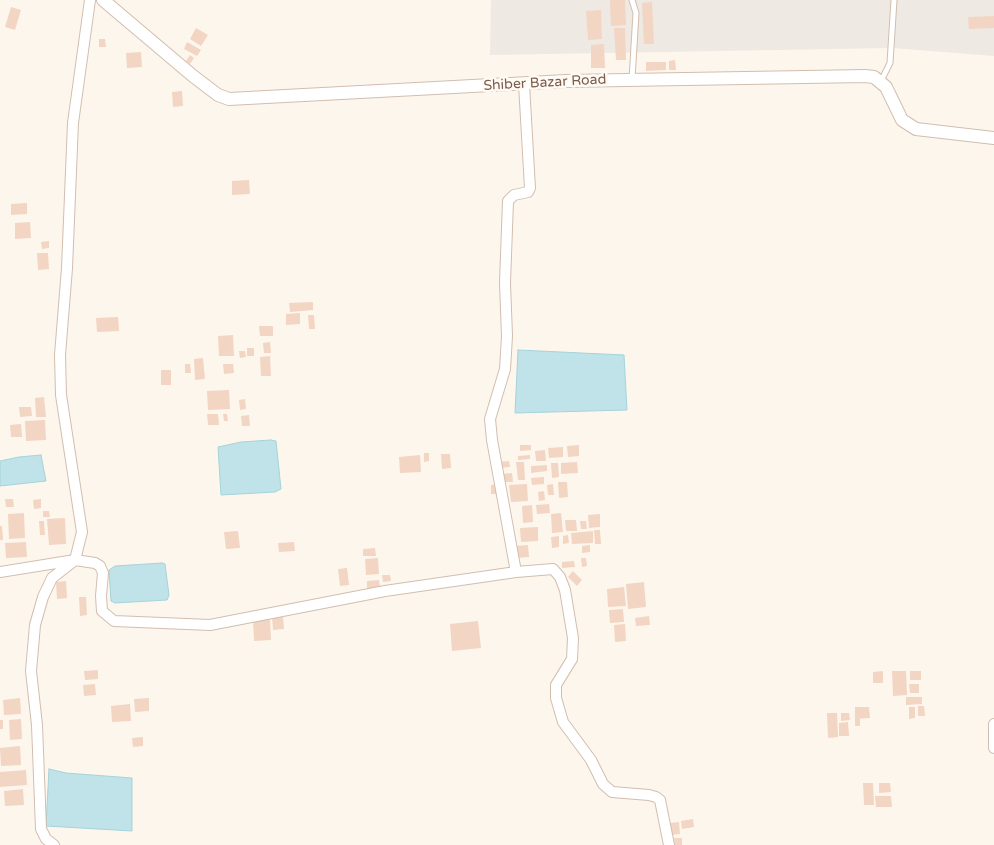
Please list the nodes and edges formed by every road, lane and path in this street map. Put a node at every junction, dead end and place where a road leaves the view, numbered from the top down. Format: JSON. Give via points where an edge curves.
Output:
{"nodes":[{"id":1,"x":90,"y":0,"type":"edge"},
{"id":2,"x":103,"y":0,"type":"edge"},
{"id":3,"x":632,"y":0,"type":"edge"},
{"id":4,"x":894,"y":0,"type":"edge"},
{"id":5,"x":632,"y":79,"type":"junction"},
{"id":6,"x":881,"y":81,"type":"junction"},
{"id":7,"x":524,"y":84,"type":"junction"},
{"id":8,"x":994,"y":138,"type":"edge"},
{"id":9,"x":75,"y":560,"type":"junction"},
{"id":10,"x":0,"y":572,"type":"edge"},
{"id":11,"x":516,"y":572,"type":"junction"},
{"id":12,"x":994,"y":724,"type":"edge"},
{"id":13,"x":994,"y":748,"type":"edge"},
{"id":14,"x":54,"y":845,"type":"edge"},
{"id":15,"x":668,"y":845,"type":"edge"}],
"edges":[{"from":1,"to":9,"type":"street","via":[[73,124],[60,355],[62,403],[82,532]]},
{"from":2,"to":7,"type":"street","name":"Shiber Bazar Road","via":[[193,76],[218,95],[229,99]]},
{"from":3,"to":5,"type":"lane","via":[[636,13]]},
{"from":4,"to":6,"type":"lane","via":[[890,63]]},
{"from":5,"to":6,"type":"street","name":"Shiber Bazar Road","via":[[865,76]]},
{"from":5,"to":7,"type":"street","name":"Shiber Bazar Road"},
{"from":6,"to":8,"type":"street","via":[[902,120],[916,129]]},
{"from":7,"to":11,"type":"street","via":[[530,188],[508,201],[505,369],[490,419]]},
{"from":9,"to":10,"type":"street"},
{"from":9,"to":11,"type":"street","via":[[100,566],[102,611],[121,623],[210,625],[385,591]]},
{"from":9,"to":14,"type":"street","via":[[52,578],[43,597],[31,671],[37,725],[41,830]]},
{"from":11,"to":15,"type":"street","via":[[553,569],[560,577],[573,638],[572,659],[556,685],[563,722],[591,760],[603,784],[612,792],[650,795],[660,800]]},
{"from":12,"to":13,"type":"street"}]}
